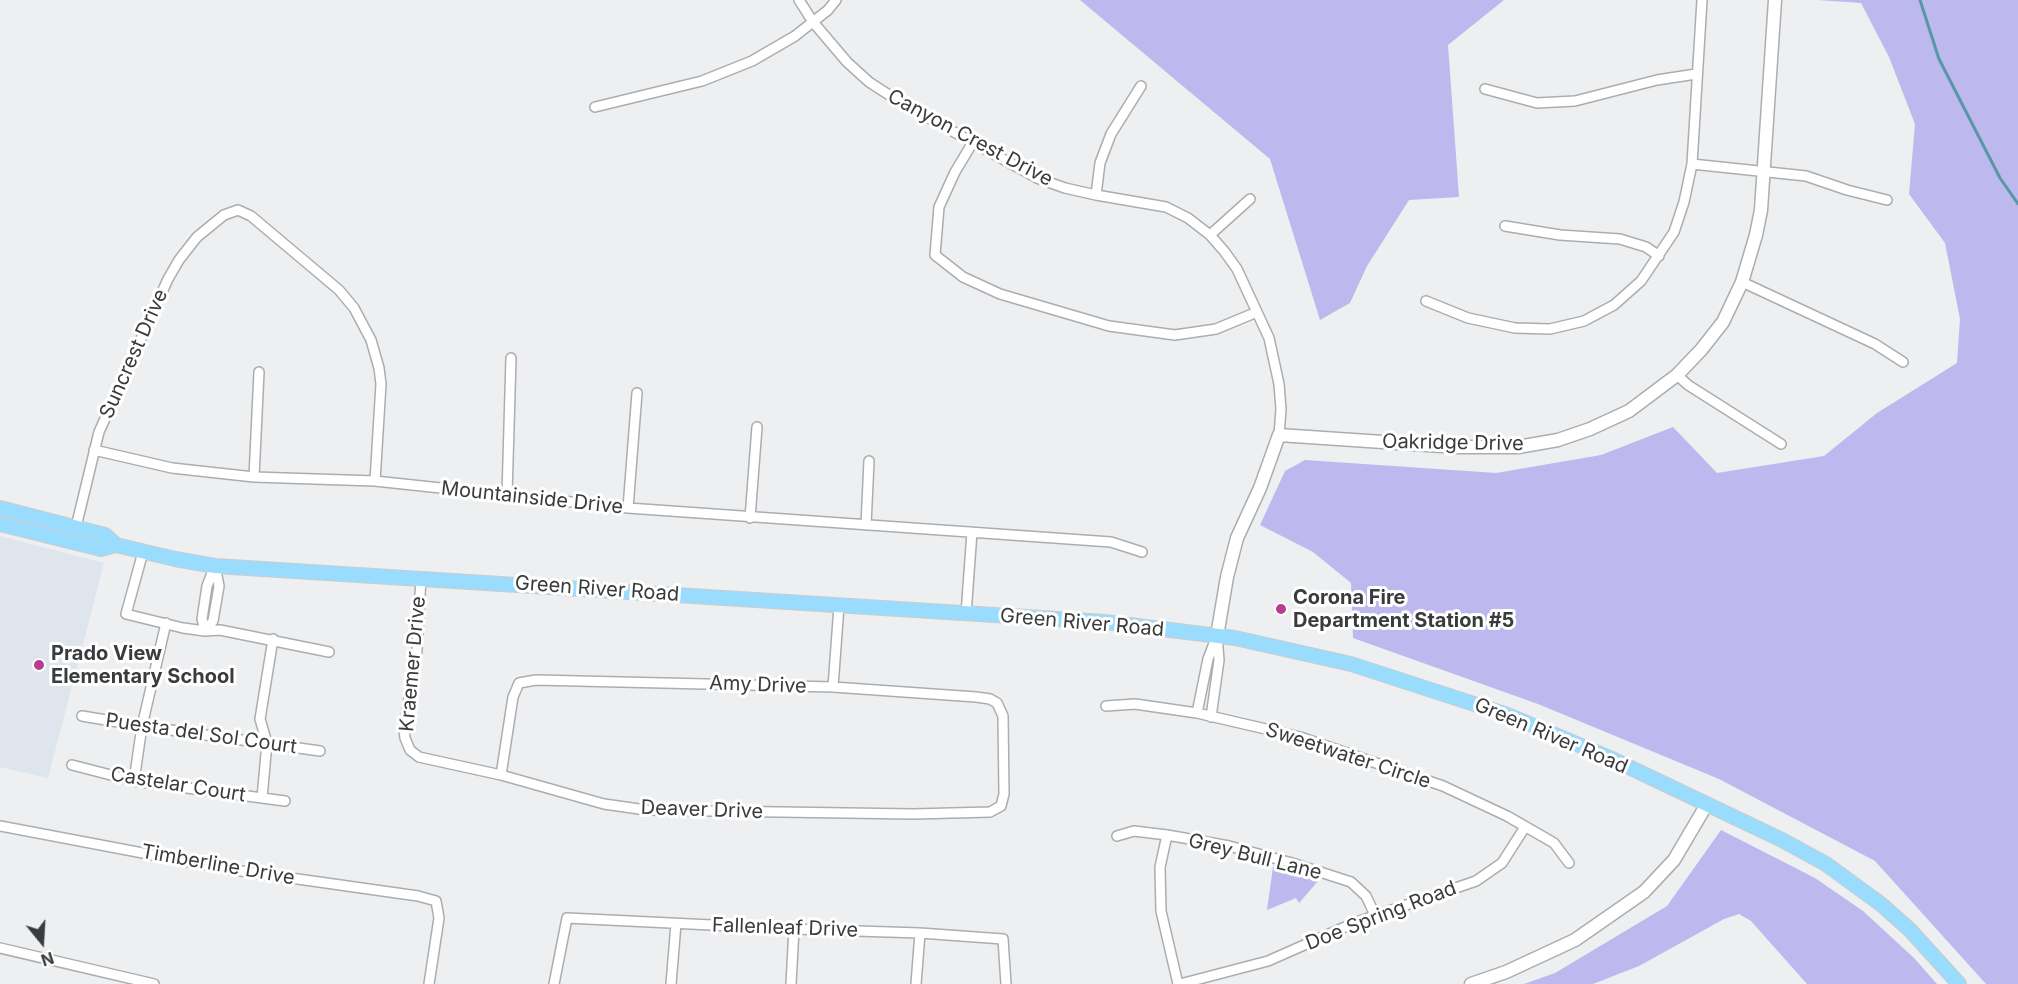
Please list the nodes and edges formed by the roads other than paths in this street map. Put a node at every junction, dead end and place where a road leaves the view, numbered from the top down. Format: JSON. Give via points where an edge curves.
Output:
{"nodes":[{"id":1,"x":799,"y":0,"type":"edge"},
{"id":2,"x":836,"y":0,"type":"edge"},
{"id":3,"x":1702,"y":0,"type":"edge"},
{"id":4,"x":1774,"y":0,"type":"edge"},
{"id":5,"x":813,"y":22,"type":"junction"},
{"id":6,"x":1696,"y":74,"type":"junction"},
{"id":7,"x":1141,"y":86,"type":"dead end"},
{"id":8,"x":1485,"y":89,"type":"dead end"},
{"id":9,"x":595,"y":107,"type":"dead end"},
{"id":10,"x":973,"y":142,"type":"junction"},
{"id":11,"x":1692,"y":164,"type":"junction"},
{"id":12,"x":1764,"y":171,"type":"junction"},
{"id":13,"x":1096,"y":195,"type":"junction"},
{"id":14,"x":1250,"y":199,"type":"dead end"},
{"id":15,"x":1887,"y":200,"type":"dead end"},
{"id":16,"x":1504,"y":226,"type":"dead end"},
{"id":17,"x":1210,"y":235,"type":"junction"},
{"id":18,"x":1659,"y":256,"type":"junction"},
{"id":19,"x":1742,"y":282,"type":"junction"},
{"id":20,"x":1426,"y":302,"type":"dead end"},
{"id":21,"x":1257,"y":312,"type":"junction"},
{"id":22,"x":512,"y":358,"type":"dead end"},
{"id":23,"x":1903,"y":362,"type":"dead end"},
{"id":24,"x":259,"y":372,"type":"dead end"},
{"id":25,"x":1677,"y":375,"type":"junction"},
{"id":26,"x":637,"y":393,"type":"dead end"},
{"id":27,"x":757,"y":427,"type":"dead end"},
{"id":28,"x":1279,"y":435,"type":"junction"},
{"id":29,"x":1781,"y":444,"type":"dead end"},
{"id":30,"x":94,"y":450,"type":"junction"},
{"id":31,"x":869,"y":461,"type":"dead end"},
{"id":32,"x":254,"y":477,"type":"junction"},
{"id":33,"x":375,"y":481,"type":"junction"},
{"id":34,"x":507,"y":495,"type":"junction"},
{"id":35,"x":0,"y":508,"type":"edge"},
{"id":36,"x":628,"y":508,"type":"junction"},
{"id":37,"x":750,"y":518,"type":"junction"},
{"id":38,"x":0,"y":524,"type":"edge"},
{"id":39,"x":866,"y":525,"type":"junction"},
{"id":40,"x":76,"y":527,"type":"junction"},
{"id":41,"x":972,"y":532,"type":"junction"},
{"id":42,"x":49,"y":537,"type":"junction"},
{"id":43,"x":116,"y":545,"type":"junction"},
{"id":44,"x":143,"y":552,"type":"junction"},
{"id":45,"x":1142,"y":552,"type":"dead end"},
{"id":46,"x":215,"y":566,"type":"junction"},
{"id":47,"x":421,"y":578,"type":"junction"},
{"id":48,"x":839,"y":606,"type":"junction"},
{"id":49,"x":966,"y":614,"type":"junction"},
{"id":50,"x":166,"y":623,"type":"junction"},
{"id":51,"x":205,"y":631,"type":"junction"},
{"id":52,"x":1217,"y":636,"type":"junction"},
{"id":53,"x":273,"y":639,"type":"junction"},
{"id":54,"x":329,"y":652,"type":"dead end"},
{"id":55,"x":833,"y":687,"type":"junction"},
{"id":56,"x":1106,"y":706,"type":"dead end"},
{"id":57,"x":1197,"y":713,"type":"junction"},
{"id":58,"x":82,"y":716,"type":"dead end"},
{"id":59,"x":1211,"y":717,"type":"junction"},
{"id":60,"x":142,"y":726,"type":"junction"},
{"id":61,"x":267,"y":743,"type":"junction"},
{"id":62,"x":410,"y":750,"type":"joint"},
{"id":63,"x":320,"y":751,"type":"dead end"},
{"id":64,"x":72,"y":765,"type":"dead end"},
{"id":65,"x":501,"y":775,"type":"junction"},
{"id":66,"x":134,"y":781,"type":"junction"},
{"id":67,"x":262,"y":798,"type":"junction"},
{"id":68,"x":285,"y":801,"type":"dead end"},
{"id":69,"x":1707,"y":804,"type":"junction"},
{"id":70,"x":1001,"y":806,"type":"joint"},
{"id":71,"x":0,"y":826,"type":"edge"},
{"id":72,"x":1525,"y":827,"type":"junction"},
{"id":73,"x":1167,"y":835,"type":"junction"},
{"id":74,"x":1117,"y":836,"type":"dead end"},
{"id":75,"x":1569,"y":863,"type":"dead end"},
{"id":76,"x":1376,"y":916,"type":"junction"},
{"id":77,"x":676,"y":924,"type":"junction"},
{"id":78,"x":794,"y":929,"type":"junction"},
{"id":79,"x":920,"y":933,"type":"junction"},
{"id":80,"x":0,"y":948,"type":"edge"},
{"id":81,"x":1218,"y":980,"type":"edge"},
{"id":82,"x":154,"y":984,"type":"edge"},
{"id":83,"x":429,"y":984,"type":"edge"},
{"id":84,"x":554,"y":984,"type":"edge"},
{"id":85,"x":671,"y":984,"type":"edge"},
{"id":86,"x":791,"y":984,"type":"edge"},
{"id":87,"x":916,"y":984,"type":"edge"},
{"id":88,"x":1006,"y":984,"type":"edge"},
{"id":89,"x":1179,"y":984,"type":"edge"},
{"id":90,"x":1471,"y":984,"type":"edge"},
{"id":91,"x":1959,"y":984,"type":"edge"}],
"edges":[{"from":1,"to":5,"type":"street","name":"Canyon Crest Drive"},
{"from":2,"to":5,"type":"street"},
{"from":3,"to":6,"type":"street"},
{"from":4,"to":12,"type":"street","name":"Oakridge Drive"},
{"from":5,"to":9,"type":"street","via":[[752,61],[702,81]]},
{"from":5,"to":10,"type":"street","name":"Canyon Crest Drive","via":[[870,82]]},
{"from":6,"to":8,"type":"street","via":[[1575,101],[1537,103]]},
{"from":6,"to":11,"type":"street"},
{"from":7,"to":13,"type":"street","via":[[1111,134],[1100,163]]},
{"from":10,"to":13,"type":"street","name":"Canyon Crest Drive","via":[[1037,178]]},
{"from":10,"to":21,"type":"street","via":[[939,207],[934,255],[963,277],[1000,294],[1109,327],[1175,335],[1216,329]]},
{"from":11,"to":12,"type":"street"},
{"from":11,"to":18,"type":"street","via":[[1674,232]]},
{"from":12,"to":15,"type":"street","via":[[1806,176]]},
{"from":12,"to":19,"type":"street","name":"Oakridge Drive","via":[[1761,210]]},
{"from":13,"to":17,"type":"street","name":"Canyon Crest Drive","via":[[1166,207]]},
{"from":14,"to":17,"type":"street"},
{"from":16,"to":18,"type":"street","via":[[1560,236],[1620,239],[1646,247]]},
{"from":17,"to":21,"type":"street","name":"Canyon Crest Drive","via":[[1237,269]]},
{"from":18,"to":20,"type":"street","via":[[1641,281],[1614,305],[1584,321],[1550,329],[1515,328],[1468,318]]},
{"from":19,"to":23,"type":"street","via":[[1875,344]]},
{"from":19,"to":25,"type":"street","name":"Oakridge Drive","via":[[1723,322]]},
{"from":21,"to":28,"type":"street","name":"Canyon Crest Drive","via":[[1269,338],[1279,384]]},
{"from":22,"to":34,"type":"street"},
{"from":24,"to":32,"type":"street"},
{"from":25,"to":28,"type":"street","name":"Oakridge Drive","via":[[1619,416],[1558,440],[1518,447],[1456,447]]},
{"from":25,"to":29,"type":"street"},
{"from":26,"to":36,"type":"street"},
{"from":27,"to":37,"type":"street"},
{"from":28,"to":52,"type":"street","name":"Canyon Crest Drive","via":[[1237,538]]},
{"from":30,"to":32,"type":"street","name":"Mountainside Drive","via":[[172,468]]},
{"from":30,"to":33,"type":"street","name":"Suncrest Drive","via":[[106,414],[178,260],[197,237],[224,215],[238,210],[251,216],[339,290],[366,329],[381,384]]},
{"from":30,"to":40,"type":"street","name":"Suncrest Drive"},
{"from":31,"to":39,"type":"street"},
{"from":32,"to":33,"type":"street","name":"Mountainside Drive"},
{"from":33,"to":34,"type":"street","name":"Mountainside Drive"},
{"from":34,"to":36,"type":"street","name":"Mountainside Drive"},
{"from":35,"to":40,"type":"main road","name":"Green River Road"},
{"from":36,"to":37,"type":"street","name":"Mountainside Drive"},
{"from":37,"to":39,"type":"street","name":"Mountainside Drive"},
{"from":38,"to":42,"type":"main road","name":"Green River Road"},
{"from":39,"to":41,"type":"street","name":"Mountainside Drive"},
{"from":40,"to":42,"type":"main road"},
{"from":40,"to":43,"type":"main road","name":"Green River Road","via":[[105,535]]},
{"from":41,"to":45,"type":"street","name":"Mountainside Drive","via":[[1111,542]]},
{"from":41,"to":49,"type":"street"},
{"from":42,"to":43,"type":"main road","name":"Green River Road","via":[[101,549]]},
{"from":43,"to":44,"type":"main road","name":"Green River Road"},
{"from":44,"to":46,"type":"main road","name":"Green River Road"},
{"from":44,"to":50,"type":"street","via":[[126,614]]},
{"from":46,"to":47,"type":"main road","name":"Green River Road"},
{"from":46,"to":51,"type":"street","via":[[207,586],[202,619]]},
{"from":47,"to":48,"type":"main road","name":"Green River Road"},
{"from":47,"to":62,"type":"street","name":"Kraemer Drive","via":[[417,650],[404,729]]},
{"from":48,"to":49,"type":"main road","name":"Green River Road"},
{"from":48,"to":55,"type":"street"},
{"from":49,"to":52,"type":"main road","name":"Green River Road","via":[[1105,622]]},
{"from":50,"to":51,"type":"street"},
{"from":50,"to":60,"type":"street"},
{"from":51,"to":53,"type":"street"},
{"from":52,"to":57,"type":"street","name":"Canyon Crest Drive"},
{"from":52,"to":59,"type":"street","name":"Canyon Crest Drive","via":[[1219,660]]},
{"from":52,"to":69,"type":"main road","name":"Green River Road","via":[[1351,664],[1466,700],[1561,736]]},
{"from":53,"to":54,"type":"street"},
{"from":53,"to":61,"type":"street","via":[[260,719]]},
{"from":55,"to":65,"type":"street","name":"Amy Drive","via":[[537,680],[519,683],[513,697]]},
{"from":55,"to":70,"type":"street","name":"Amy Drive","via":[[976,697],[997,703],[1003,716]]},
{"from":56,"to":57,"type":"street","name":"Sweetwater Circle","via":[[1135,704]]},
{"from":57,"to":59,"type":"street","name":"Sweetwater Circle"},
{"from":58,"to":60,"type":"street","name":"Puesta del Sol Court"},
{"from":59,"to":72,"type":"street","name":"Sweetwater Circle","via":[[1300,737],[1443,786]]},
{"from":60,"to":61,"type":"street","name":"Puesta del Sol Court"},
{"from":60,"to":66,"type":"street"},
{"from":61,"to":63,"type":"street","name":"Puesta del Sol Court"},
{"from":61,"to":67,"type":"street"},
{"from":62,"to":65,"type":"street","name":"Deaver Drive","via":[[419,758]]},
{"from":64,"to":66,"type":"street","name":"Castelar Court"},
{"from":65,"to":70,"type":"street","name":"Deaver Drive","via":[[604,804],[645,810],[913,814],[990,812]]},
{"from":66,"to":67,"type":"street","name":"Castelar Court"},
{"from":67,"to":68,"type":"street","name":"Castelar Court"},
{"from":69,"to":90,"type":"street","via":[[1674,861],[1644,892],[1575,940],[1515,969]]},
{"from":69,"to":91,"type":"main road","name":"Green River Road","via":[[1790,844],[1852,882],[1910,930]]},
{"from":71,"to":83,"type":"street","name":"Timberline Drive","via":[[227,869],[436,901],[439,918]]},
{"from":72,"to":75,"type":"street","name":"Sweetwater Circle","via":[[1554,843]]},
{"from":72,"to":76,"type":"street","name":"Doe Spring Road","via":[[1502,863],[1476,880]]},
{"from":73,"to":74,"type":"street","name":"Grey Bull Lane","via":[[1134,831]]},
{"from":73,"to":76,"type":"street","name":"Grey Bull Lane","via":[[1229,846],[1351,882],[1366,896]]},
{"from":73,"to":89,"type":"street","via":[[1161,867],[1161,911]]},
{"from":76,"to":81,"type":"street","name":"Doe Spring Road"},
{"from":77,"to":78,"type":"street","name":"Fallenleaf Drive"},
{"from":77,"to":84,"type":"street","name":"Fallenleaf Drive","via":[[567,918]]},
{"from":77,"to":85,"type":"street"},
{"from":78,"to":79,"type":"street","name":"Fallenleaf Drive"},
{"from":78,"to":86,"type":"street"},
{"from":79,"to":87,"type":"street"},
{"from":79,"to":88,"type":"street","name":"Fallenleaf Drive","via":[[1003,939]]},
{"from":80,"to":82,"type":"street"},
{"from":81,"to":89,"type":"street","name":"Doe Spring Road"}]}
